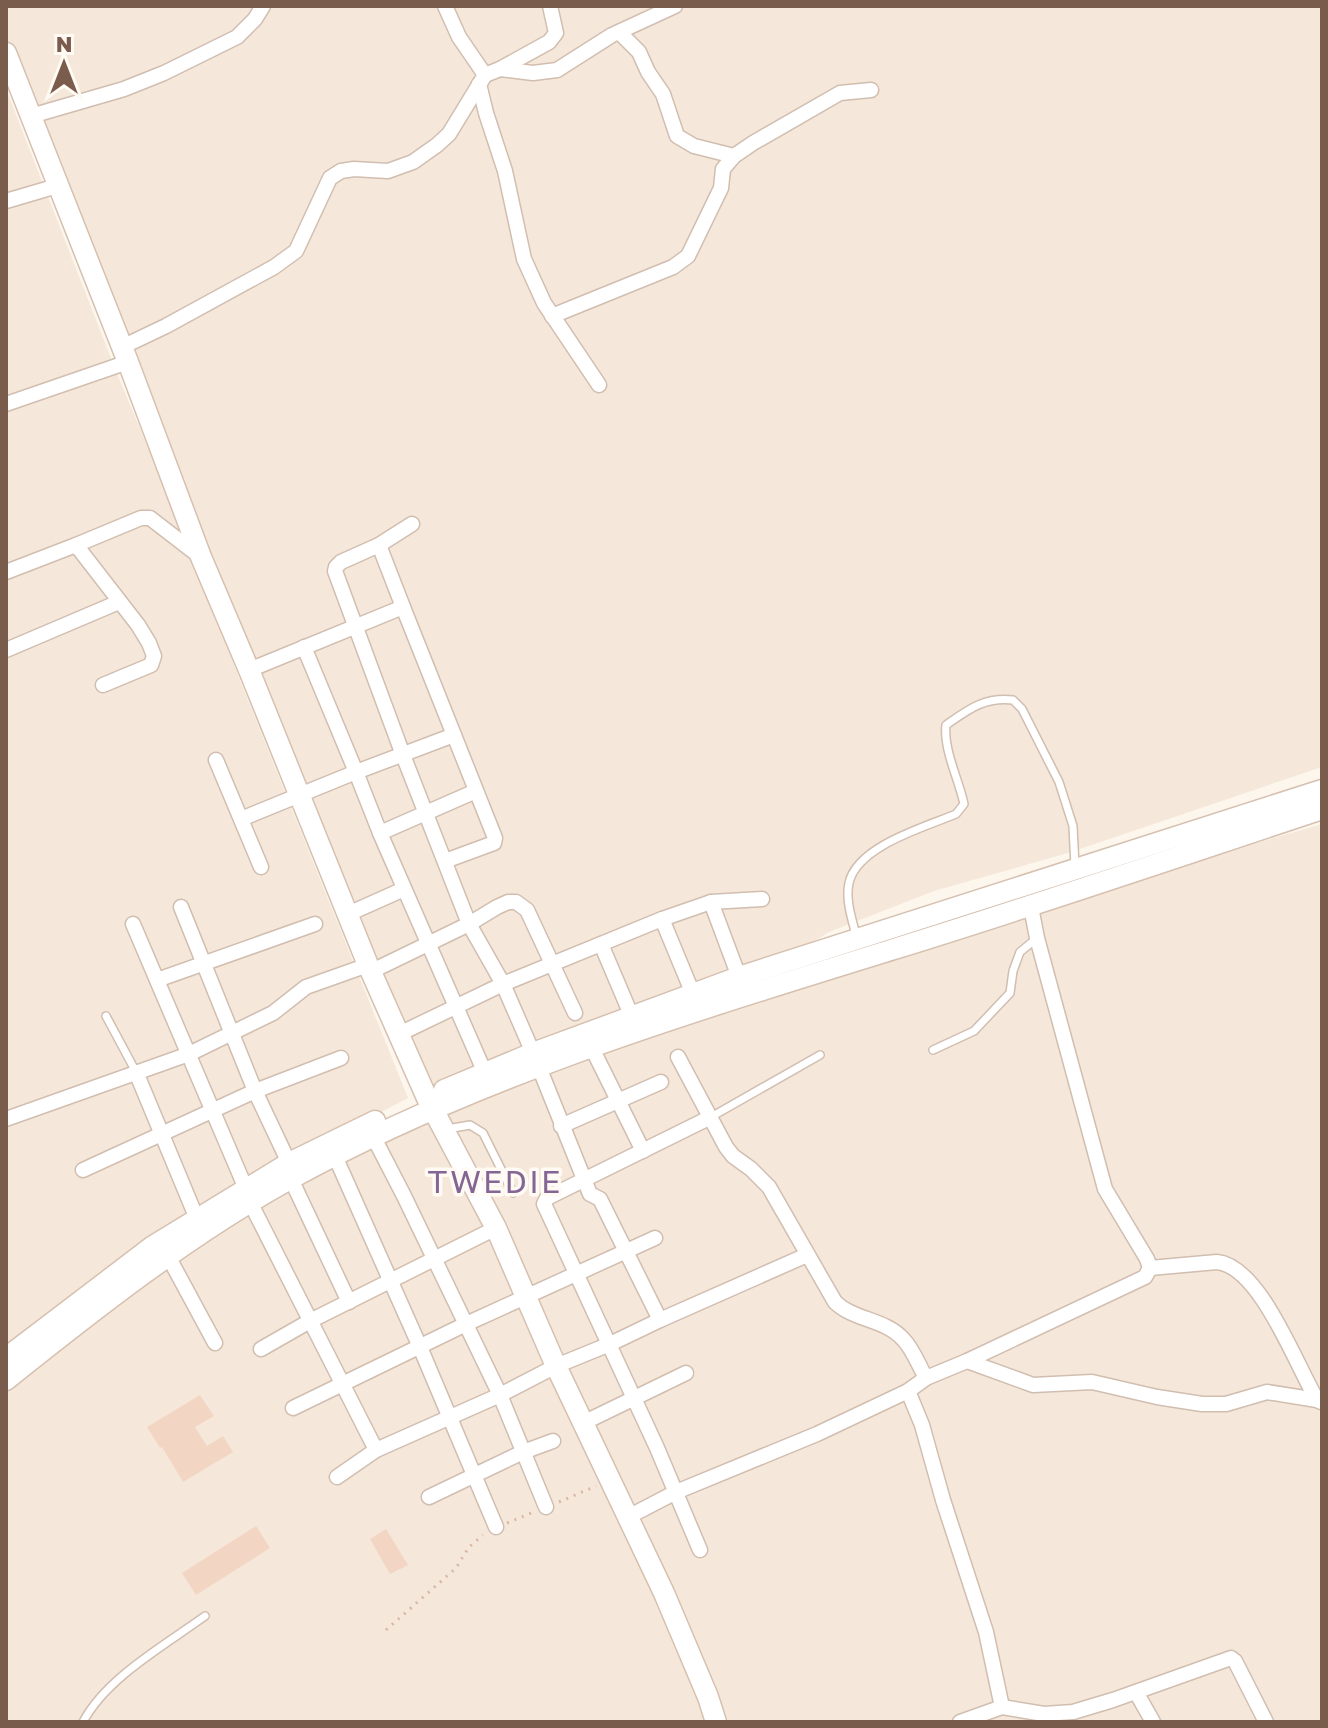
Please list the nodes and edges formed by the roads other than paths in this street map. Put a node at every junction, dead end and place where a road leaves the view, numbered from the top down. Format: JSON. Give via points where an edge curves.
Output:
{"nodes":[{"id":1,"x":263,"y":6,"type":"edge"},
{"id":2,"x":445,"y":6,"type":"edge"},
{"id":3,"x":550,"y":6,"type":"edge"},
{"id":4,"x":675,"y":6,"type":"edge"},
{"id":5,"x":619,"y":32,"type":"junction"},
{"id":6,"x":6,"y":53,"type":"edge"},
{"id":7,"x":500,"y":69,"type":"junction"},
{"id":8,"x":482,"y":80,"type":"junction"},
{"id":9,"x":871,"y":90,"type":"dead end"},
{"id":10,"x":31,"y":116,"type":"junction"},
{"id":11,"x":734,"y":156,"type":"junction"},
{"id":12,"x":57,"y":186,"type":"junction"},
{"id":13,"x":6,"y":201,"type":"edge"},
{"id":14,"x":552,"y":316,"type":"junction"},
{"id":15,"x":125,"y":355,"type":"junction"},
{"id":16,"x":599,"y":385,"type":"dead end"},
{"id":17,"x":6,"y":404,"type":"edge"},
{"id":18,"x":412,"y":524,"type":"dead end"},
{"id":19,"x":76,"y":545,"type":"junction"},
{"id":20,"x":379,"y":545,"type":"junction"},
{"id":21,"x":201,"y":557,"type":"junction"},
{"id":22,"x":6,"y":572,"type":"edge"},
{"id":23,"x":119,"y":602,"type":"junction"},
{"id":24,"x":403,"y":607,"type":"junction"},
{"id":25,"x":356,"y":627,"type":"junction"},
{"id":26,"x":304,"y":647,"type":"junction"},
{"id":27,"x":6,"y":650,"type":"edge"},
{"id":28,"x":249,"y":670,"type":"junction"},
{"id":29,"x":103,"y":685,"type":"dead end"},
{"id":30,"x":454,"y":735,"type":"junction"},
{"id":31,"x":403,"y":755,"type":"junction"},
{"id":32,"x":216,"y":760,"type":"dead end"},
{"id":33,"x":356,"y":772,"type":"junction"},
{"id":34,"x":1322,"y":790,"type":"edge"},
{"id":35,"x":476,"y":791,"type":"junction"},
{"id":36,"x":299,"y":795,"type":"junction"},
{"id":37,"x":1322,"y":809,"type":"edge"},
{"id":38,"x":426,"y":813,"type":"junction"},
{"id":39,"x":241,"y":819,"type":"junction"},
{"id":40,"x":380,"y":833,"type":"junction"},
{"id":41,"x":445,"y":861,"type":"junction"},
{"id":42,"x":261,"y":867,"type":"dead end"},
{"id":43,"x":1075,"y":870,"type":"junction"},
{"id":44,"x":404,"y":889,"type":"junction"},
{"id":45,"x":762,"y":899,"type":"dead end"},
{"id":46,"x":711,"y":902,"type":"junction"},
{"id":47,"x":181,"y":907,"type":"dead end"},
{"id":48,"x":1031,"y":907,"type":"junction"},
{"id":49,"x":348,"y":914,"type":"junction"},
{"id":50,"x":662,"y":919,"type":"junction"},
{"id":51,"x":133,"y":924,"type":"dead end"},
{"id":52,"x":315,"y":924,"type":"dead end"},
{"id":53,"x":469,"y":924,"type":"junction"},
{"id":54,"x":1037,"y":938,"type":"junction"},
{"id":55,"x":858,"y":939,"type":"junction"},
{"id":56,"x":427,"y":943,"type":"junction"},
{"id":57,"x":601,"y":944,"type":"junction"},
{"id":58,"x":203,"y":964,"type":"junction"},
{"id":59,"x":552,"y":964,"type":"junction"},
{"id":60,"x":370,"y":968,"type":"junction"},
{"id":61,"x":739,"y":977,"type":"junction"},
{"id":62,"x":157,"y":980,"type":"junction"},
{"id":63,"x":503,"y":984,"type":"junction"},
{"id":64,"x":693,"y":994,"type":"junction"},
{"id":65,"x":455,"y":1007,"type":"junction"},
{"id":66,"x":575,"y":1013,"type":"dead end"},
{"id":67,"x":106,"y":1016,"type":"dead end"},
{"id":68,"x":632,"y":1017,"type":"junction"},
{"id":69,"x":232,"y":1034,"type":"junction"},
{"id":70,"x":399,"y":1034,"type":"junction"},
{"id":71,"x":591,"y":1046,"type":"junction"},
{"id":72,"x":933,"y":1050,"type":"dead end"},
{"id":73,"x":189,"y":1054,"type":"junction"},
{"id":74,"x":820,"y":1055,"type":"dead end"},
{"id":75,"x":678,"y":1057,"type":"dead end"},
{"id":76,"x":341,"y":1058,"type":"dead end"},
{"id":77,"x":536,"y":1060,"type":"junction"},
{"id":78,"x":136,"y":1072,"type":"junction"},
{"id":79,"x":485,"y":1073,"type":"junction"},
{"id":80,"x":661,"y":1082,"type":"dead end"},
{"id":81,"x":255,"y":1091,"type":"junction"},
{"id":82,"x":619,"y":1102,"type":"junction"},
{"id":83,"x":431,"y":1103,"type":"junction"},
{"id":84,"x":212,"y":1111,"type":"junction"},
{"id":85,"x":709,"y":1118,"type":"junction"},
{"id":86,"x":6,"y":1119,"type":"edge"},
{"id":87,"x":561,"y":1126,"type":"junction"},
{"id":88,"x":445,"y":1130,"type":"junction"},
{"id":89,"x":161,"y":1134,"type":"junction"},
{"id":90,"x":373,"y":1136,"type":"junction"},
{"id":91,"x":643,"y":1151,"type":"junction"},
{"id":92,"x":335,"y":1156,"type":"junction"},
{"id":93,"x":83,"y":1170,"type":"dead end"},
{"id":94,"x":290,"y":1171,"type":"junction"},
{"id":95,"x":583,"y":1180,"type":"junction"},
{"id":96,"x":513,"y":1193,"type":"dead end"},
{"id":97,"x":248,"y":1196,"type":"junction"},
{"id":98,"x":197,"y":1219,"type":"junction"},
{"id":99,"x":496,"y":1228,"type":"junction"},
{"id":100,"x":655,"y":1238,"type":"dead end"},
{"id":101,"x":626,"y":1252,"type":"junction"},
{"id":102,"x":807,"y":1255,"type":"junction"},
{"id":103,"x":168,"y":1256,"type":"junction"},
{"id":104,"x":434,"y":1260,"type":"junction"},
{"id":105,"x":1150,"y":1268,"type":"junction"},
{"id":106,"x":576,"y":1274,"type":"junction"},
{"id":107,"x":391,"y":1282,"type":"junction"},
{"id":108,"x":525,"y":1297,"type":"junction"},
{"id":109,"x":349,"y":1302,"type":"junction"},
{"id":110,"x":660,"y":1320,"type":"junction"},
{"id":111,"x":310,"y":1321,"type":"junction"},
{"id":112,"x":466,"y":1324,"type":"junction"},
{"id":113,"x":215,"y":1343,"type":"dead end"},
{"id":114,"x":610,"y":1344,"type":"junction"},
{"id":115,"x":420,"y":1347,"type":"junction"},
{"id":116,"x":261,"y":1349,"type":"dead end"},
{"id":117,"x":6,"y":1358,"type":"edge"},
{"id":118,"x":967,"y":1361,"type":"junction"},
{"id":119,"x":556,"y":1366,"type":"junction"},
{"id":120,"x":686,"y":1373,"type":"dead end"},
{"id":121,"x":926,"y":1378,"type":"junction"},
{"id":122,"x":6,"y":1380,"type":"edge"},
{"id":123,"x":342,"y":1384,"type":"junction"},
{"id":124,"x":908,"y":1391,"type":"junction"},
{"id":125,"x":500,"y":1395,"type":"junction"},
{"id":126,"x":634,"y":1398,"type":"junction"},
{"id":127,"x":1320,"y":1401,"type":"edge"},
{"id":128,"x":293,"y":1408,"type":"dead end"},
{"id":129,"x":449,"y":1417,"type":"junction"},
{"id":130,"x":583,"y":1423,"type":"junction"},
{"id":131,"x":553,"y":1441,"type":"dead end"},
{"id":132,"x":376,"y":1450,"type":"junction"},
{"id":133,"x":523,"y":1452,"type":"junction"},
{"id":134,"x":474,"y":1476,"type":"junction"},
{"id":135,"x":337,"y":1477,"type":"dead end"},
{"id":136,"x":676,"y":1492,"type":"junction"},
{"id":137,"x":429,"y":1497,"type":"dead end"},
{"id":138,"x":546,"y":1507,"type":"road end"},
{"id":139,"x":628,"y":1517,"type":"junction"},
{"id":140,"x":496,"y":1527,"type":"road end"},
{"id":141,"x":700,"y":1550,"type":"dead end"},
{"id":142,"x":205,"y":1616,"type":"dead end"},
{"id":143,"x":1136,"y":1692,"type":"junction"},
{"id":144,"x":1002,"y":1707,"type":"junction"},
{"id":145,"x":83,"y":1722,"type":"edge"},
{"id":146,"x":716,"y":1722,"type":"edge"},
{"id":147,"x":960,"y":1722,"type":"edge"},
{"id":148,"x":1153,"y":1722,"type":"edge"},
{"id":149,"x":1266,"y":1722,"type":"edge"}],
"edges":[{"from":1,"to":10,"type":"street","via":[[237,37],[176,67],[124,89]]},
{"from":2,"to":8,"type":"street"},
{"from":3,"to":7,"type":"street","via":[[556,33],[549,42]]},
{"from":4,"to":5,"type":"street"},
{"from":5,"to":7,"type":"street","via":[[557,70]]},
{"from":5,"to":11,"type":"street","via":[[639,52],[663,94],[677,136]]},
{"from":6,"to":10,"type":"street"},
{"from":7,"to":8,"type":"street"},
{"from":8,"to":14,"type":"street","via":[[524,259]]},
{"from":8,"to":15,"type":"street","via":[[437,145],[388,171],[354,169],[330,178],[296,251]]},
{"from":9,"to":11,"type":"street","via":[[840,93]]},
{"from":10,"to":12,"type":"street"},
{"from":11,"to":14,"type":"street","via":[[723,169],[721,188],[688,256],[652,277]]},
{"from":12,"to":13,"type":"street"},
{"from":12,"to":15,"type":"street"},
{"from":14,"to":16,"type":"street"},
{"from":15,"to":17,"type":"street"},
{"from":15,"to":21,"type":"street"},
{"from":18,"to":20,"type":"street"},
{"from":19,"to":21,"type":"street","via":[[150,518]]},
{"from":19,"to":22,"type":"street"},
{"from":19,"to":23,"type":"street"},
{"from":20,"to":24,"type":"street"},
{"from":20,"to":25,"type":"street","via":[[336,567]]},
{"from":21,"to":28,"type":"street"},
{"from":23,"to":27,"type":"street"},
{"from":23,"to":29,"type":"street","via":[[154,656],[151,665]]},
{"from":24,"to":25,"type":"street"},
{"from":24,"to":30,"type":"street"},
{"from":25,"to":26,"type":"street"},
{"from":25,"to":31,"type":"street"},
{"from":26,"to":28,"type":"street"},
{"from":26,"to":33,"type":"street"},
{"from":28,"to":36,"type":"street"},
{"from":30,"to":31,"type":"street"},
{"from":30,"to":35,"type":"street"},
{"from":31,"to":33,"type":"street"},
{"from":31,"to":38,"type":"street"},
{"from":32,"to":39,"type":"street"},
{"from":33,"to":36,"type":"street"},
{"from":33,"to":40,"type":"street"},
{"from":34,"to":43,"type":"street"},
{"from":35,"to":38,"type":"street"},
{"from":35,"to":41,"type":"street","via":[[494,843]]},
{"from":36,"to":39,"type":"street"},
{"from":36,"to":49,"type":"street"},
{"from":37,"to":48,"type":"street"},
{"from":38,"to":40,"type":"street"},
{"from":38,"to":41,"type":"street"},
{"from":39,"to":42,"type":"street"},
{"from":40,"to":44,"type":"street"},
{"from":41,"to":53,"type":"street"},
{"from":43,"to":55,"type":"street"},
{"from":43,"to":55,"type":"lane","via":[[1073,826],[1059,782],[1022,709],[1013,700],[998,698],[973,706],[946,725],[964,804],[956,814],[886,844],[853,871],[848,886]]},
{"from":44,"to":49,"type":"street"},
{"from":44,"to":56,"type":"street"},
{"from":45,"to":46,"type":"street"},
{"from":46,"to":50,"type":"street"},
{"from":46,"to":61,"type":"street"},
{"from":47,"to":58,"type":"street"},
{"from":48,"to":54,"type":"street"},
{"from":48,"to":71,"type":"street"},
{"from":49,"to":60,"type":"street"},
{"from":50,"to":57,"type":"street"},
{"from":50,"to":64,"type":"street"},
{"from":51,"to":62,"type":"street"},
{"from":52,"to":58,"type":"street"},
{"from":53,"to":56,"type":"street"},
{"from":53,"to":59,"type":"street","via":[[516,902],[527,910]]},
{"from":53,"to":63,"type":"street"},
{"from":54,"to":72,"type":"lane","via":[[1020,952],[1010,993],[974,1031]]},
{"from":54,"to":105,"type":"street","via":[[1105,1189]]},
{"from":55,"to":61,"type":"street"},
{"from":56,"to":60,"type":"street"},
{"from":56,"to":65,"type":"street"},
{"from":57,"to":59,"type":"street"},
{"from":57,"to":68,"type":"street"},
{"from":58,"to":62,"type":"street"},
{"from":58,"to":69,"type":"street"},
{"from":59,"to":63,"type":"street"},
{"from":59,"to":66,"type":"street"},
{"from":60,"to":69,"type":"street","via":[[306,987],[273,1013]]},
{"from":60,"to":70,"type":"street"},
{"from":61,"to":64,"type":"street"},
{"from":62,"to":73,"type":"street"},
{"from":63,"to":65,"type":"street"},
{"from":63,"to":77,"type":"street"},
{"from":64,"to":68,"type":"street"},
{"from":65,"to":70,"type":"street"},
{"from":65,"to":79,"type":"street"},
{"from":67,"to":78,"type":"lane"},
{"from":68,"to":77,"type":"street"},
{"from":69,"to":73,"type":"street"},
{"from":69,"to":81,"type":"street"},
{"from":70,"to":83,"type":"street"},
{"from":71,"to":77,"type":"street"},
{"from":71,"to":82,"type":"street"},
{"from":73,"to":78,"type":"street"},
{"from":73,"to":84,"type":"street"},
{"from":74,"to":85,"type":"lane"},
{"from":75,"to":85,"type":"street"},
{"from":76,"to":81,"type":"street"},
{"from":77,"to":79,"type":"street"},
{"from":77,"to":83,"type":"street"},
{"from":77,"to":87,"type":"street"},
{"from":78,"to":86,"type":"street"},
{"from":78,"to":89,"type":"street"},
{"from":79,"to":83,"type":"street"},
{"from":80,"to":82,"type":"street"},
{"from":81,"to":84,"type":"street"},
{"from":81,"to":94,"type":"street"},
{"from":82,"to":87,"type":"street"},
{"from":82,"to":91,"type":"street"},
{"from":83,"to":88,"type":"street"},
{"from":83,"to":90,"type":"street"},
{"from":83,"to":94,"type":"street","via":[[367,1124]]},
{"from":84,"to":89,"type":"street"},
{"from":84,"to":97,"type":"street"},
{"from":85,"to":91,"type":"street"},
{"from":85,"to":102,"type":"street","via":[[733,1156],[769,1187]]},
{"from":87,"to":95,"type":"street"},
{"from":88,"to":96,"type":"lane","via":[[470,1125],[483,1133]]},
{"from":88,"to":99,"type":"street"},
{"from":89,"to":93,"type":"street"},
{"from":89,"to":98,"type":"street"},
{"from":90,"to":92,"type":"street"},
{"from":90,"to":104,"type":"street"},
{"from":91,"to":95,"type":"street"},
{"from":92,"to":94,"type":"street"},
{"from":92,"to":107,"type":"street"},
{"from":94,"to":97,"type":"street"},
{"from":94,"to":109,"type":"street"},
{"from":95,"to":101,"type":"street","via":[[590,1194],[600,1199]]},
{"from":95,"to":106,"type":"street","via":[[544,1204]]},
{"from":97,"to":98,"type":"street"},
{"from":97,"to":103,"type":"street"},
{"from":97,"to":111,"type":"street"},
{"from":98,"to":117,"type":"street","via":[[153,1246]]},
{"from":99,"to":104,"type":"street"},
{"from":99,"to":108,"type":"street"},
{"from":100,"to":101,"type":"street"},
{"from":101,"to":106,"type":"street"},
{"from":101,"to":110,"type":"street"},
{"from":102,"to":110,"type":"street"},
{"from":102,"to":121,"type":"street","via":[[835,1302],[902,1338]]},
{"from":103,"to":113,"type":"street"},
{"from":103,"to":122,"type":"street"},
{"from":104,"to":107,"type":"street"},
{"from":104,"to":112,"type":"street"},
{"from":105,"to":118,"type":"street","via":[[1145,1277]]},
{"from":105,"to":127,"type":"street","via":[[1217,1262],[1237,1270],[1257,1290]]},
{"from":106,"to":108,"type":"street"},
{"from":106,"to":114,"type":"street"},
{"from":107,"to":109,"type":"street"},
{"from":107,"to":115,"type":"street"},
{"from":108,"to":112,"type":"street"},
{"from":108,"to":119,"type":"street"},
{"from":109,"to":111,"type":"street"},
{"from":110,"to":114,"type":"street"},
{"from":111,"to":116,"type":"street"},
{"from":111,"to":123,"type":"street"},
{"from":112,"to":115,"type":"street"},
{"from":112,"to":125,"type":"street"},
{"from":114,"to":119,"type":"street"},
{"from":114,"to":126,"type":"street"},
{"from":115,"to":123,"type":"street"},
{"from":115,"to":129,"type":"street"},
{"from":118,"to":121,"type":"street"},
{"from":118,"to":127,"type":"street","via":[[1033,1385],[1092,1382],[1202,1404],[1226,1404],[1267,1392]]},
{"from":119,"to":125,"type":"street"},
{"from":119,"to":130,"type":"street"},
{"from":120,"to":126,"type":"street"},
{"from":121,"to":124,"type":"street"},
{"from":123,"to":128,"type":"street"},
{"from":123,"to":132,"type":"street"},
{"from":124,"to":136,"type":"street"},
{"from":124,"to":144,"type":"street","via":[[986,1632]]},
{"from":125,"to":129,"type":"street"},
{"from":125,"to":133,"type":"street"},
{"from":126,"to":130,"type":"street"},
{"from":126,"to":136,"type":"street"},
{"from":129,"to":132,"type":"street"},
{"from":129,"to":134,"type":"street"},
{"from":130,"to":139,"type":"street"},
{"from":131,"to":133,"type":"street"},
{"from":132,"to":135,"type":"street"},
{"from":133,"to":134,"type":"street"},
{"from":133,"to":138,"type":"street"},
{"from":134,"to":137,"type":"street"},
{"from":134,"to":140,"type":"street"},
{"from":136,"to":139,"type":"street"},
{"from":136,"to":141,"type":"street"},
{"from":139,"to":146,"type":"street","via":[[681,1630]]},
{"from":142,"to":145,"type":"lane","via":[[123,1675],[98,1698]]},
{"from":143,"to":144,"type":"street","via":[[1073,1712],[1044,1714]]},
{"from":143,"to":148,"type":"street"},
{"from":143,"to":149,"type":"street","via":[[1231,1658]]},
{"from":144,"to":147,"type":"street"}]}
